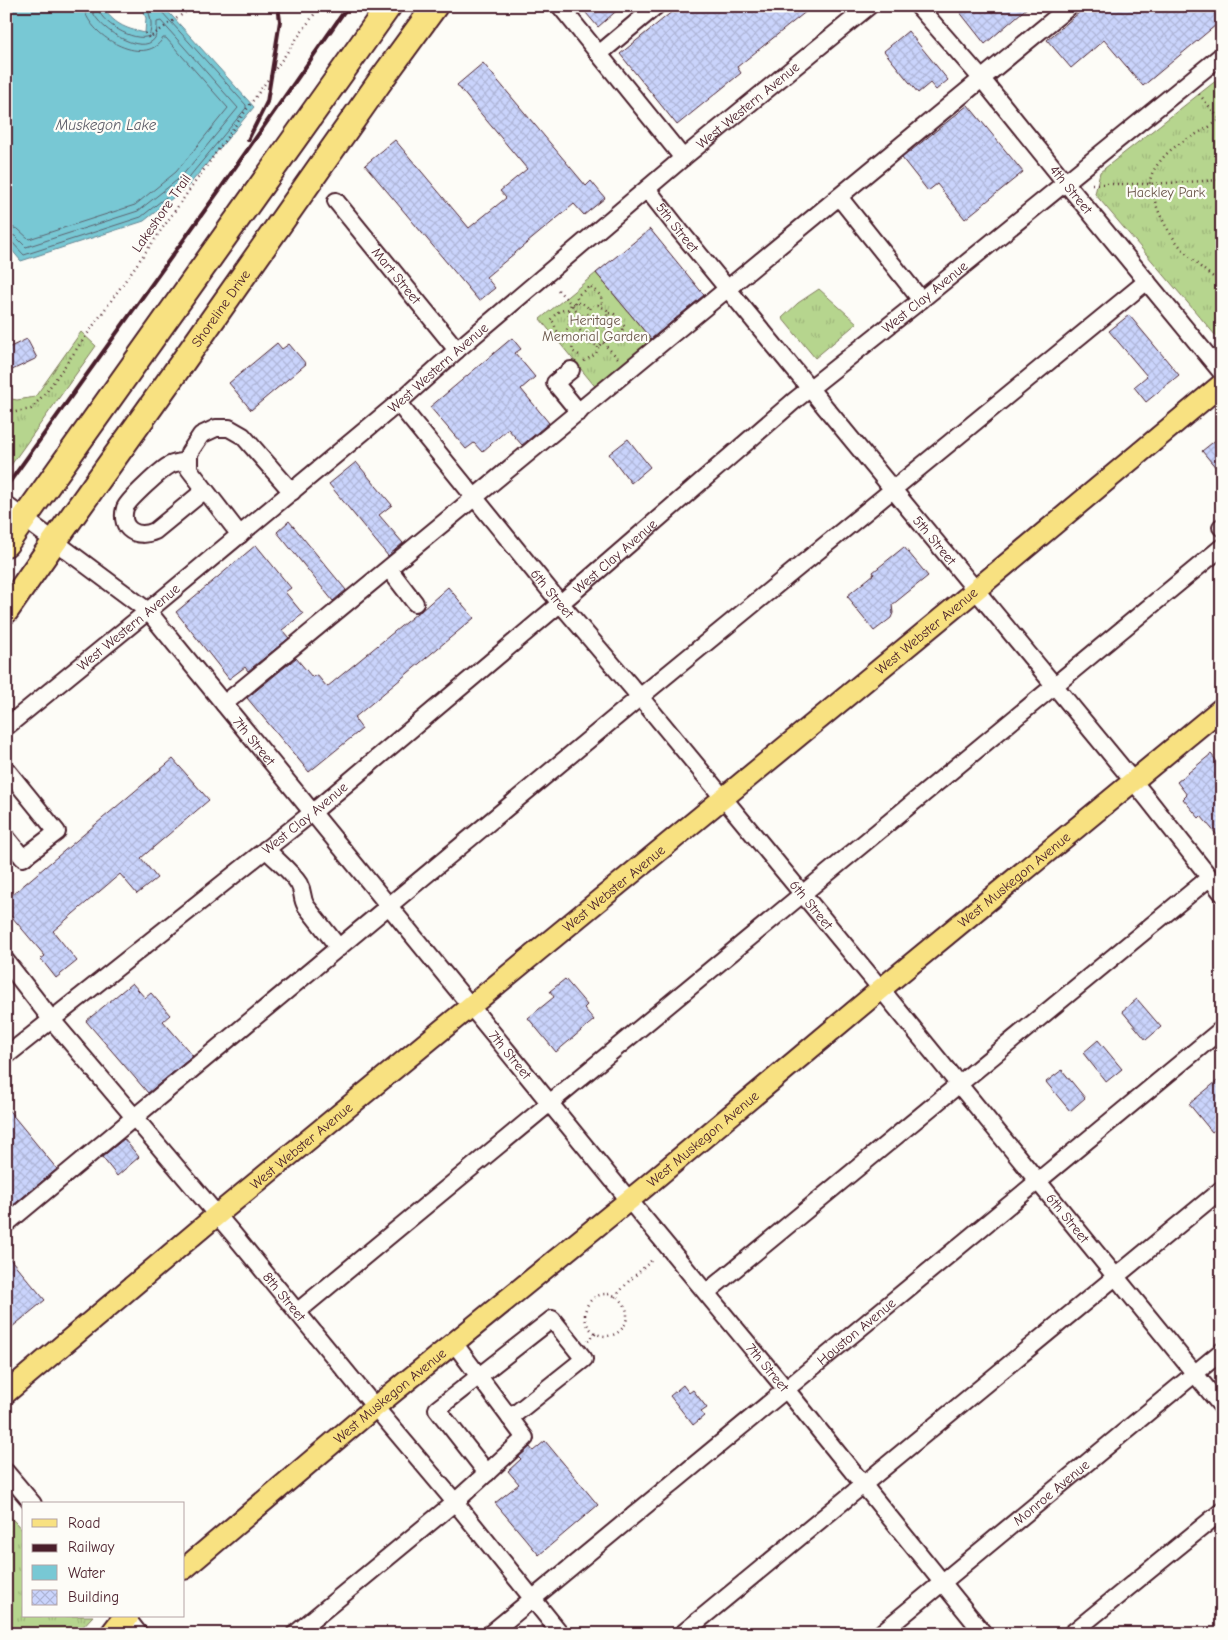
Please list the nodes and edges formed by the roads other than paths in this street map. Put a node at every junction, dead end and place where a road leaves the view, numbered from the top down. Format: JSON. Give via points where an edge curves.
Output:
{"nodes":[{"id":1,"x":389,"y":6,"type":"edge"},
{"id":2,"x":435,"y":6,"type":"edge"},
{"id":3,"x":560,"y":6,"type":"edge"},
{"id":4,"x":656,"y":6,"type":"edge"},
{"id":5,"x":869,"y":6,"type":"edge"},
{"id":6,"x":918,"y":6,"type":"edge"},
{"id":7,"x":1070,"y":6,"type":"edge"},
{"id":8,"x":599,"y":54,"type":"junction"},
{"id":9,"x":1222,"y":54,"type":"edge"},
{"id":10,"x":982,"y":78,"type":"junction"},
{"id":11,"x":683,"y":158,"type":"junction"},
{"id":12,"x":1065,"y":182,"type":"junction"},
{"id":13,"x":648,"y":189,"type":"junction"},
{"id":14,"x":839,"y":197,"type":"junction"},
{"id":15,"x":336,"y":201,"type":"dead end"},
{"id":16,"x":1147,"y":281,"type":"junction"},
{"id":17,"x":728,"y":289,"type":"junction"},
{"id":18,"x":921,"y":300,"type":"junction"},
{"id":19,"x":457,"y":350,"type":"junction"},
{"id":20,"x":571,"y":370,"type":"dead end"},
{"id":21,"x":1222,"y":373,"type":"edge"},
{"id":22,"x":1222,"y":384,"type":"edge"},
{"id":23,"x":810,"y":388,"type":"junction"},
{"id":24,"x":398,"y":403,"type":"junction"},
{"id":25,"x":579,"y":412,"type":"junction"},
{"id":26,"x":189,"y":460,"type":"junction"},
{"id":27,"x":893,"y":488,"type":"junction"},
{"id":28,"x":205,"y":490,"type":"junction"},
{"id":29,"x":292,"y":492,"type":"junction"},
{"id":30,"x":475,"y":498,"type":"junction"},
{"id":31,"x":15,"y":512,"type":"edge"},
{"id":32,"x":240,"y":535,"type":"junction"},
{"id":33,"x":54,"y":542,"type":"junction"},
{"id":34,"x":6,"y":544,"type":"edge"},
{"id":35,"x":1222,"y":547,"type":"edge"},
{"id":36,"x":389,"y":569,"type":"junction"},
{"id":37,"x":975,"y":590,"type":"junction"},
{"id":38,"x":415,"y":603,"type":"dead end"},
{"id":39,"x":560,"y":603,"type":"junction"},
{"id":40,"x":6,"y":611,"type":"edge"},
{"id":41,"x":148,"y":612,"type":"junction"},
{"id":42,"x":1053,"y":685,"type":"junction"},
{"id":43,"x":640,"y":697,"type":"junction"},
{"id":44,"x":224,"y":704,"type":"junction"},
{"id":45,"x":1222,"y":708,"type":"edge"},
{"id":46,"x":6,"y":727,"type":"edge"},
{"id":47,"x":6,"y":769,"type":"edge"},
{"id":48,"x":1133,"y":782,"type":"junction"},
{"id":49,"x":723,"y":798,"type":"junction"},
{"id":50,"x":313,"y":812,"type":"junction"},
{"id":51,"x":6,"y":837,"type":"edge"},
{"id":52,"x":266,"y":849,"type":"junction"},
{"id":53,"x":1209,"y":878,"type":"junction"},
{"id":54,"x":1222,"y":893,"type":"edge"},
{"id":55,"x":802,"y":894,"type":"junction"},
{"id":56,"x":389,"y":906,"type":"junction"},
{"id":57,"x":339,"y":948,"type":"junction"},
{"id":58,"x":6,"y":961,"type":"edge"},
{"id":59,"x":881,"y":989,"type":"junction"},
{"id":60,"x":470,"y":1006,"type":"junction"},
{"id":61,"x":51,"y":1019,"type":"junction"},
{"id":62,"x":1222,"y":1029,"type":"edge"},
{"id":63,"x":6,"y":1056,"type":"edge"},
{"id":64,"x":958,"y":1084,"type":"junction"},
{"id":65,"x":550,"y":1103,"type":"junction"},
{"id":66,"x":135,"y":1118,"type":"junction"},
{"id":67,"x":1038,"y":1182,"type":"junction"},
{"id":68,"x":1222,"y":1190,"type":"edge"},
{"id":69,"x":629,"y":1199,"type":"junction"},
{"id":70,"x":217,"y":1215,"type":"junction"},
{"id":71,"x":6,"y":1224,"type":"edge"},
{"id":72,"x":1116,"y":1278,"type":"junction"},
{"id":73,"x":707,"y":1292,"type":"junction"},
{"id":74,"x":297,"y":1312,"type":"junction"},
{"id":75,"x":454,"y":1343,"type":"junction"},
{"id":76,"x":1222,"y":1351,"type":"edge"},
{"id":77,"x":1194,"y":1374,"type":"junction"},
{"id":78,"x":479,"y":1377,"type":"junction"},
{"id":79,"x":786,"y":1389,"type":"junction"},
{"id":80,"x":6,"y":1393,"type":"edge"},
{"id":81,"x":375,"y":1407,"type":"junction"},
{"id":82,"x":1222,"y":1407,"type":"edge"},
{"id":83,"x":510,"y":1418,"type":"junction"},
{"id":84,"x":6,"y":1472,"type":"edge"},
{"id":85,"x":487,"y":1473,"type":"junction"},
{"id":86,"x":863,"y":1485,"type":"junction"},
{"id":87,"x":30,"y":1502,"type":"edge"},
{"id":88,"x":455,"y":1502,"type":"junction"},
{"id":89,"x":1222,"y":1511,"type":"edge"},
{"id":90,"x":185,"y":1568,"type":"edge"},
{"id":91,"x":942,"y":1582,"type":"junction"},
{"id":92,"x":532,"y":1599,"type":"junction"},
{"id":93,"x":972,"y":1626,"type":"edge"},
{"id":94,"x":295,"y":1634,"type":"edge"},
{"id":95,"x":490,"y":1634,"type":"edge"},
{"id":96,"x":561,"y":1634,"type":"edge"},
{"id":97,"x":682,"y":1634,"type":"edge"},
{"id":98,"x":880,"y":1634,"type":"edge"},
{"id":99,"x":984,"y":1634,"type":"edge"},
{"id":100,"x":1071,"y":1634,"type":"edge"}],
"edges":[{"from":1,"to":31,"type":"highway"},
{"from":2,"to":33,"type":"highway","name":"Shoreline Drive"},
{"from":3,"to":8,"type":"street"},
{"from":4,"to":8,"type":"street"},
{"from":5,"to":11,"type":"street","name":"West Western Avenue"},
{"from":6,"to":10,"type":"street","name":"4th Street"},
{"from":7,"to":10,"type":"street"},
{"from":8,"to":11,"type":"street"},
{"from":9,"to":12,"type":"street","name":"West Clay Avenue"},
{"from":10,"to":12,"type":"street","name":"4th Street"},
{"from":10,"to":14,"type":"street"},
{"from":11,"to":13,"type":"street","name":"West Western Avenue"},
{"from":12,"to":16,"type":"street","name":"4th Street"},
{"from":12,"to":18,"type":"street","name":"West Clay Avenue"},
{"from":13,"to":17,"type":"street","name":"5th Street"},
{"from":13,"to":19,"type":"street","name":"West Western Avenue"},
{"from":14,"to":17,"type":"street"},
{"from":14,"to":18,"type":"street"},
{"from":15,"to":19,"type":"street","name":"Mart Street"},
{"from":16,"to":21,"type":"street","name":"4th Street"},
{"from":16,"to":27,"type":"street"},
{"from":17,"to":23,"type":"street","name":"5th Street"},
{"from":17,"to":25,"type":"street"},
{"from":18,"to":23,"type":"street","name":"West Clay Avenue"},
{"from":19,"to":24,"type":"street","name":"West Western Avenue"},
{"from":20,"to":25,"type":"street","via":[[555,383]]},
{"from":22,"to":37,"type":"main road","name":"West Webster Avenue"},
{"from":23,"to":27,"type":"street","name":"5th Street"},
{"from":23,"to":39,"type":"street","name":"West Clay Avenue"},
{"from":24,"to":29,"type":"street","name":"West Western Avenue"},
{"from":24,"to":30,"type":"street","name":"6th Street"},
{"from":25,"to":30,"type":"street"},
{"from":26,"to":28,"type":"street","via":[[189,469]]},
{"from":26,"to":28,"type":"street","via":[[169,466],[130,500],[125,507],[126,524],[131,531],[147,535]]},
{"from":26,"to":29,"type":"street","via":[[189,453],[201,435],[216,428],[229,428],[244,436]]},
{"from":27,"to":37,"type":"street","name":"5th Street"},
{"from":27,"to":43,"type":"street"},
{"from":28,"to":32,"type":"street"},
{"from":29,"to":32,"type":"street","name":"West Western Avenue"},
{"from":30,"to":36,"type":"street"},
{"from":30,"to":39,"type":"street","name":"6th Street"},
{"from":31,"to":33,"type":"street","name":"7th Street"},
{"from":31,"to":34,"type":"highway"},
{"from":32,"to":41,"type":"street","name":"West Western Avenue"},
{"from":33,"to":40,"type":"highway","name":"Shoreline Drive"},
{"from":33,"to":41,"type":"street","name":"7th Street"},
{"from":35,"to":42,"type":"street"},
{"from":36,"to":38,"type":"street"},
{"from":36,"to":44,"type":"street"},
{"from":37,"to":42,"type":"street","name":"5th Street"},
{"from":37,"to":49,"type":"main road","name":"West Webster Avenue"},
{"from":39,"to":43,"type":"street","name":"6th Street"},
{"from":39,"to":50,"type":"street","name":"West Clay Avenue"},
{"from":41,"to":44,"type":"street","name":"7th Street"},
{"from":41,"to":46,"type":"street","name":"West Western Avenue"},
{"from":42,"to":48,"type":"street","name":"5th Street"},
{"from":42,"to":55,"type":"street"},
{"from":43,"to":49,"type":"street","name":"6th Street"},
{"from":43,"to":56,"type":"street"},
{"from":44,"to":50,"type":"street","name":"7th Street"},
{"from":45,"to":48,"type":"main road","name":"West Muskegon Avenue"},
{"from":47,"to":51,"type":"street","via":[[57,832],[23,858]]},
{"from":48,"to":53,"type":"street","name":"5th Street"},
{"from":48,"to":59,"type":"main road","name":"West Muskegon Avenue"},
{"from":49,"to":55,"type":"street","name":"6th Street"},
{"from":49,"to":60,"type":"main road","name":"West Webster Avenue"},
{"from":50,"to":52,"type":"street","name":"West Clay Avenue"},
{"from":50,"to":56,"type":"street","name":"7th Street"},
{"from":52,"to":57,"type":"street","via":[[297,882],[302,890],[302,900]]},
{"from":52,"to":61,"type":"street","name":"West Clay Avenue"},
{"from":53,"to":54,"type":"street","name":"5th Street"},
{"from":53,"to":64,"type":"street"},
{"from":55,"to":59,"type":"street","name":"6th Street"},
{"from":55,"to":65,"type":"street"},
{"from":56,"to":57,"type":"street"},
{"from":56,"to":60,"type":"street","name":"7th Street"},
{"from":57,"to":66,"type":"street"},
{"from":58,"to":61,"type":"street","name":"8th Street"},
{"from":59,"to":64,"type":"street","name":"6th Street"},
{"from":59,"to":69,"type":"main road","name":"West Muskegon Avenue"},
{"from":60,"to":65,"type":"street","name":"7th Street"},
{"from":60,"to":70,"type":"main road","name":"West Webster Avenue"},
{"from":61,"to":63,"type":"street","name":"West Clay Avenue"},
{"from":61,"to":66,"type":"street","name":"8th Street"},
{"from":62,"to":67,"type":"street","name":"Houston Avenue"},
{"from":64,"to":67,"type":"street","name":"6th Street"},
{"from":64,"to":73,"type":"street"},
{"from":65,"to":69,"type":"street","name":"7th Street"},
{"from":65,"to":74,"type":"street"},
{"from":66,"to":70,"type":"street","name":"8th Street"},
{"from":66,"to":71,"type":"street"},
{"from":67,"to":72,"type":"street","name":"6th Street"},
{"from":67,"to":79,"type":"street","name":"Houston Avenue"},
{"from":68,"to":72,"type":"street"},
{"from":69,"to":73,"type":"street","name":"7th Street"},
{"from":69,"to":75,"type":"main road","name":"West Muskegon Avenue"},
{"from":70,"to":74,"type":"street","name":"8th Street"},
{"from":70,"to":80,"type":"main road","name":"West Webster Avenue"},
{"from":72,"to":77,"type":"street","name":"6th Street"},
{"from":72,"to":86,"type":"street"},
{"from":73,"to":79,"type":"street","name":"7th Street"},
{"from":74,"to":81,"type":"street","name":"8th Street"},
{"from":75,"to":78,"type":"street"},
{"from":75,"to":81,"type":"main road","name":"West Muskegon Avenue"},
{"from":76,"to":77,"type":"street","name":"Monroe Avenue"},
{"from":77,"to":82,"type":"street","name":"6th Street"},
{"from":77,"to":91,"type":"street","name":"Monroe Avenue"},
{"from":78,"to":83,"type":"street"},
{"from":78,"to":83,"type":"street","via":[[552,1319],[584,1359]]},
{"from":78,"to":85,"type":"street","via":[[437,1409]]},
{"from":79,"to":86,"type":"street","name":"7th Street"},
{"from":79,"to":92,"type":"street","name":"Houston Avenue"},
{"from":81,"to":88,"type":"street","name":"8th Street"},
{"from":81,"to":90,"type":"main road","name":"West Muskegon Avenue"},
{"from":83,"to":85,"type":"street","via":[[525,1438]]},
{"from":84,"to":87,"type":"street"},
{"from":85,"to":88,"type":"street"},
{"from":86,"to":91,"type":"street","name":"7th Street"},
{"from":86,"to":97,"type":"street"},
{"from":88,"to":92,"type":"street","name":"8th Street"},
{"from":88,"to":94,"type":"street"},
{"from":89,"to":100,"type":"street"},
{"from":91,"to":93,"type":"street","name":"7th Street"},
{"from":91,"to":98,"type":"street","name":"Monroe Avenue"},
{"from":92,"to":95,"type":"street","name":"Houston Avenue"},
{"from":92,"to":96,"type":"street","name":"8th Street"},
{"from":93,"to":99,"type":"street","name":"7th Street"}]}
